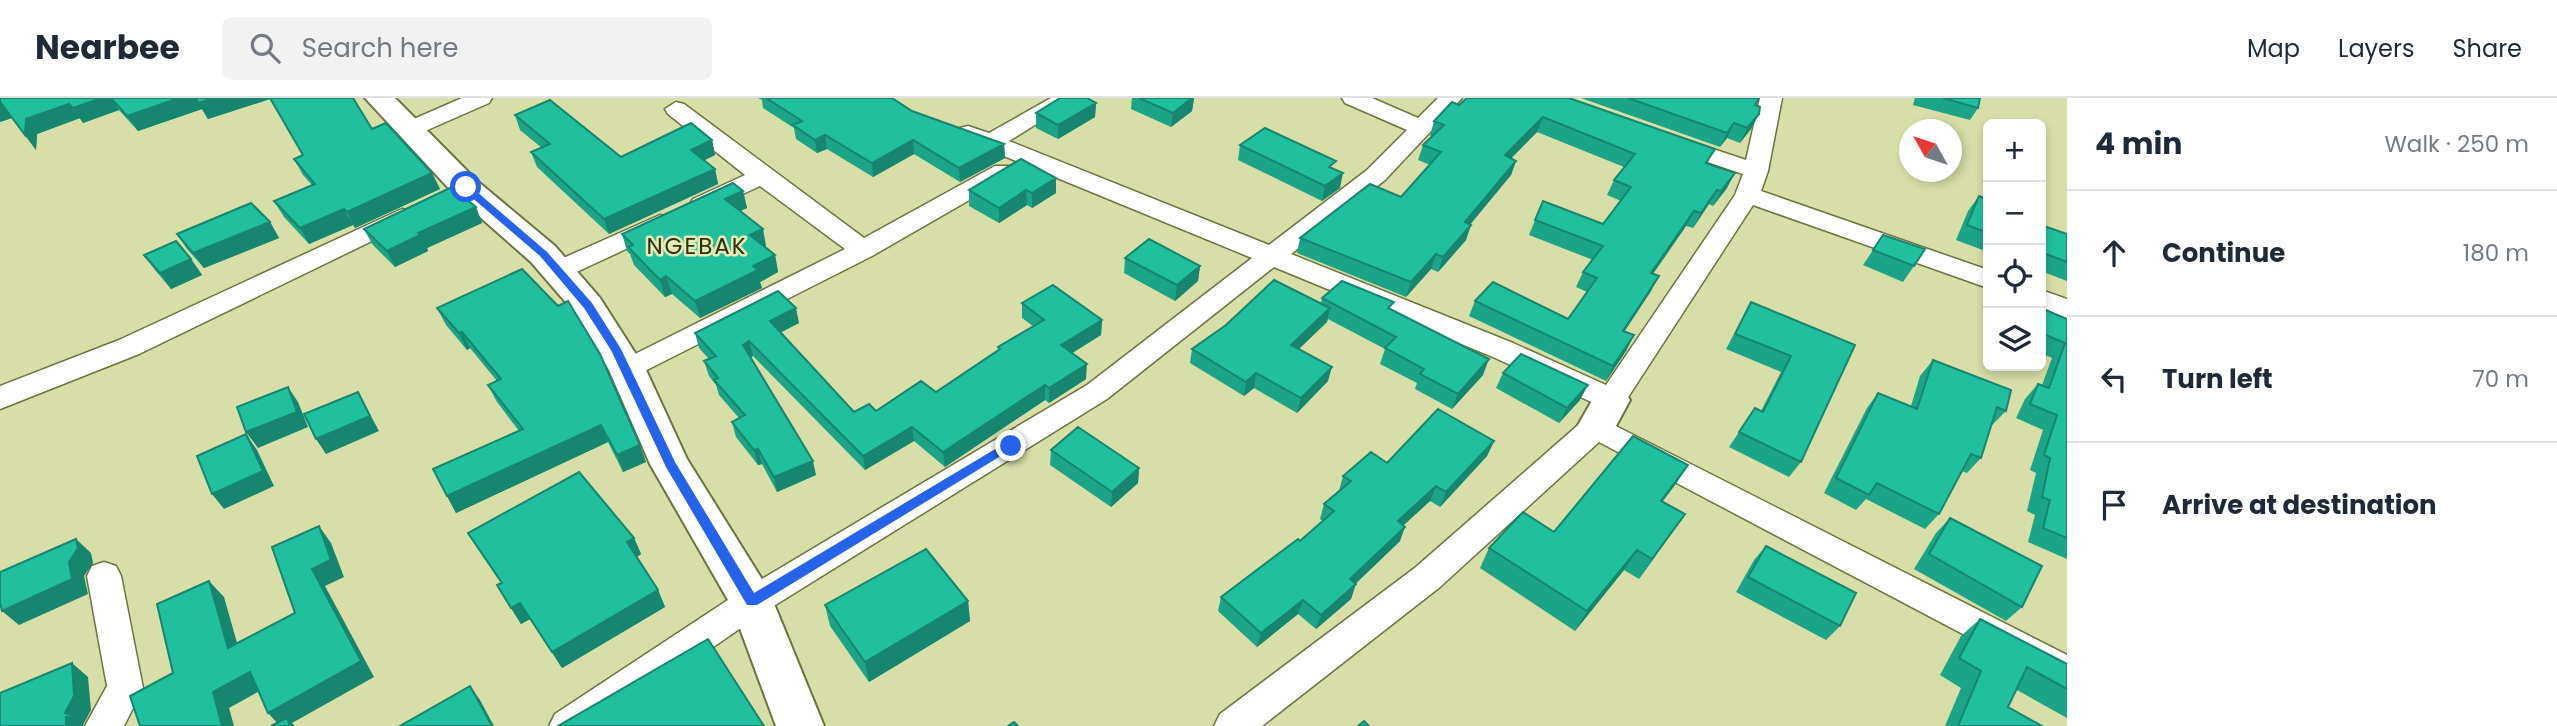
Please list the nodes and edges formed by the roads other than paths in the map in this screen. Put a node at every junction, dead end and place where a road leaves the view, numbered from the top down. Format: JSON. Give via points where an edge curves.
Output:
{"nodes":[{"id":1,"x":379,"y":98,"type":"edge"},
{"id":2,"x":481,"y":98,"type":"edge"},
{"id":3,"x":1067,"y":98,"type":"edge"},
{"id":4,"x":1353,"y":98,"type":"edge"},
{"id":5,"x":1451,"y":98,"type":"edge"},
{"id":6,"x":1771,"y":98,"type":"edge"},
{"id":7,"x":676,"y":109,"type":"dead end"},
{"id":8,"x":946,"y":126,"type":"edge"},
{"id":9,"x":408,"y":130,"type":"junction"},
{"id":10,"x":1423,"y":130,"type":"junction"},
{"id":11,"x":1656,"y":136,"type":"edge"},
{"id":12,"x":993,"y":141,"type":"junction"},
{"id":13,"x":1028,"y":157,"type":"junction"},
{"id":14,"x":762,"y":176,"type":"junction"},
{"id":15,"x":1751,"y":183,"type":"junction"},
{"id":16,"x":446,"y":196,"type":"junction"},
{"id":17,"x":863,"y":250,"type":"junction"},
{"id":18,"x":1270,"y":257,"type":"junction"},
{"id":19,"x":559,"y":270,"type":"junction"},
{"id":20,"x":1983,"y":277,"type":"edge"},
{"id":21,"x":2046,"y":301,"type":"edge"},
{"id":22,"x":2067,"y":309,"type":"edge"},
{"id":23,"x":626,"y":370,"type":"junction"},
{"id":24,"x":0,"y":398,"type":"edge"},
{"id":25,"x":1603,"y":413,"type":"junction"},
{"id":26,"x":104,"y":576,"type":"dead end"},
{"id":27,"x":752,"y":601,"type":"junction"},
{"id":28,"x":2067,"y":673,"type":"edge"},
{"id":29,"x":104,"y":726,"type":"edge"},
{"id":30,"x":568,"y":726,"type":"edge"},
{"id":31,"x":800,"y":726,"type":"edge"},
{"id":32,"x":1233,"y":726,"type":"edge"}],
"edges":[{"from":1,"to":9,"type":"main road"},
{"from":2,"to":9,"type":"street"},
{"from":3,"to":12,"type":"street"},
{"from":4,"to":10,"type":"street"},
{"from":5,"to":10,"type":"street"},
{"from":6,"to":15,"type":"street"},
{"from":7,"to":14,"type":"street"},
{"from":8,"to":12,"type":"street"},
{"from":9,"to":16,"type":"main road"},
{"from":10,"to":18,"type":"street","via":[[1376,174]]},
{"from":11,"to":15,"type":"street"},
{"from":12,"to":13,"type":"street"},
{"from":13,"to":17,"type":"street"},
{"from":13,"to":18,"type":"street"},
{"from":14,"to":17,"type":"street"},
{"from":14,"to":19,"type":"street"},
{"from":15,"to":20,"type":"street"},
{"from":15,"to":25,"type":"street"},
{"from":16,"to":19,"type":"main road"},
{"from":16,"to":24,"type":"street","via":[[128,347]]},
{"from":17,"to":23,"type":"street"},
{"from":18,"to":25,"type":"street","via":[[1503,350]]},
{"from":18,"to":27,"type":"street","via":[[1097,392]]},
{"from":19,"to":23,"type":"main road","via":[[588,306]]},
{"from":21,"to":22,"type":"street"},
{"from":23,"to":27,"type":"main road","via":[[670,464]]},
{"from":25,"to":28,"type":"street"},
{"from":25,"to":32,"type":"street","via":[[1428,577]]},
{"from":26,"to":29,"type":"street","via":[[125,688]]},
{"from":27,"to":30,"type":"street"},
{"from":27,"to":31,"type":"main road"}]}
